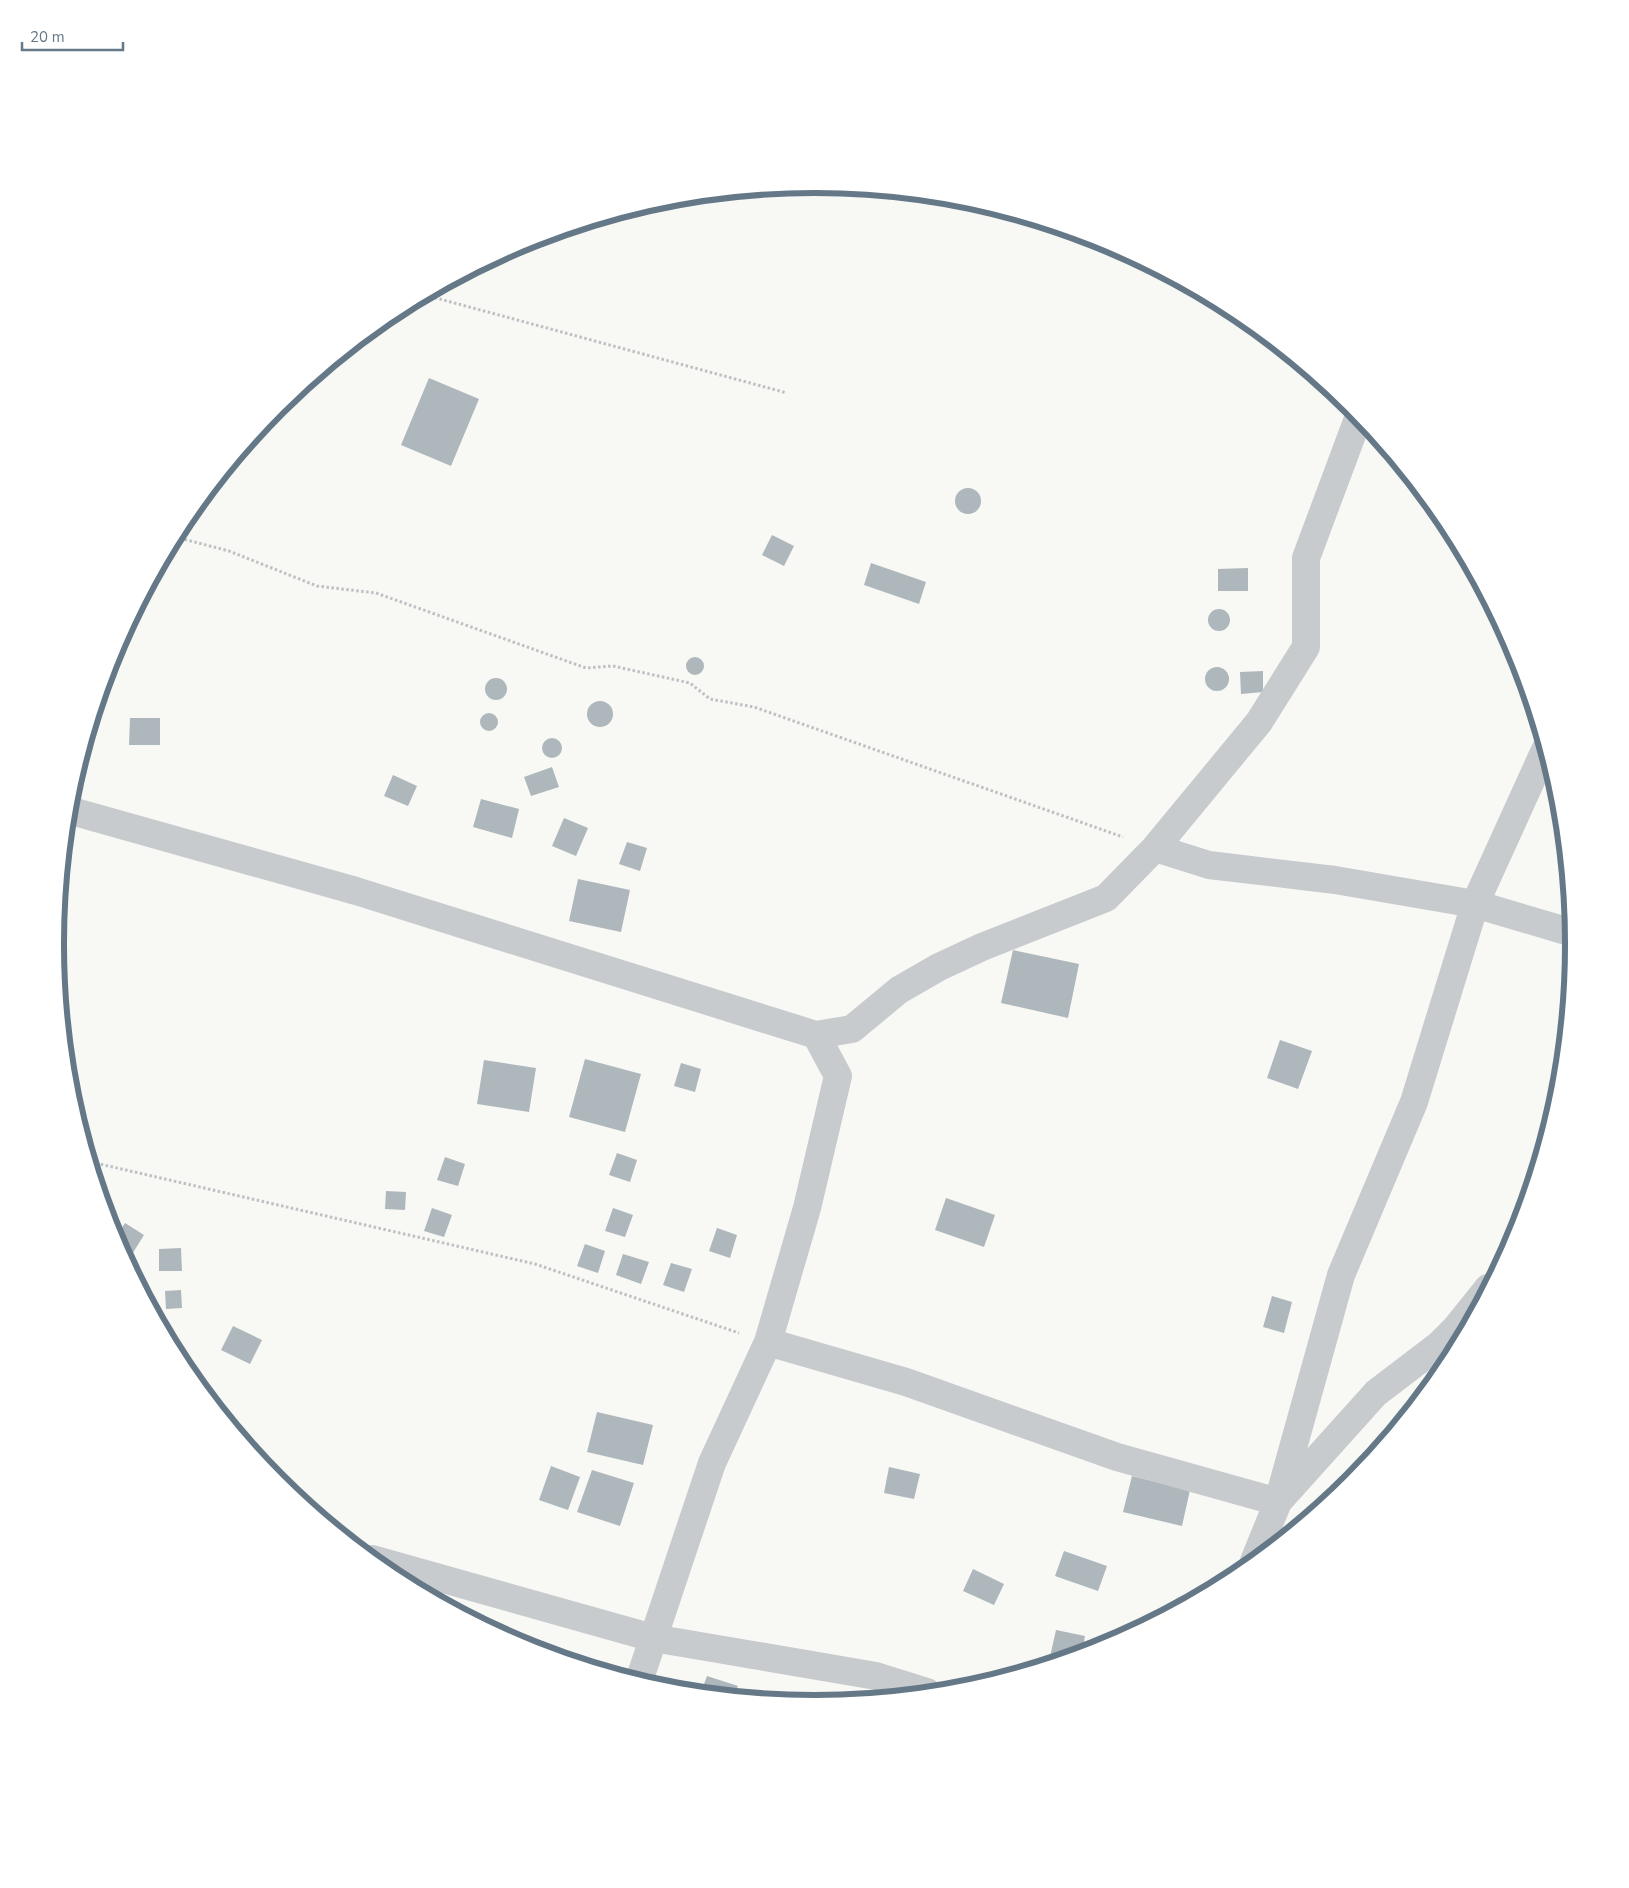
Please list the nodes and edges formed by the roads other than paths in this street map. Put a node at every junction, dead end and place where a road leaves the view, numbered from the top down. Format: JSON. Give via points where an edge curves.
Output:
{"nodes":[{"id":1,"x":1356,"y":424,"type":"edge"},
{"id":2,"x":1542,"y":759,"type":"edge"},
{"id":3,"x":76,"y":812,"type":"edge"},
{"id":4,"x":1155,"y":848,"type":"junction"},
{"id":5,"x":1475,"y":904,"type":"junction"},
{"id":6,"x":1565,"y":931,"type":"edge"},
{"id":7,"x":816,"y":1035,"type":"junction"},
{"id":8,"x":1469,"y":1312,"type":"edge"},
{"id":9,"x":768,"y":1342,"type":"junction"},
{"id":10,"x":1278,"y":1502,"type":"junction"},
{"id":11,"x":1259,"y":1549,"type":"edge"},
{"id":12,"x":390,"y":1563,"type":"edge"},
{"id":13,"x":653,"y":1638,"type":"junction"},
{"id":14,"x":641,"y":1674,"type":"edge"},
{"id":15,"x":913,"y":1688,"type":"edge"}],
"edges":[{"from":1,"to":4,"type":"street","via":[[1306,558],[1306,647],[1259,722]]},
{"from":2,"to":5,"type":"street"},
{"from":3,"to":7,"type":"street","via":[[356,891]]},
{"from":4,"to":5,"type":"street","via":[[1209,865],[1336,880]]},
{"from":4,"to":7,"type":"street","via":[[1106,898],[939,967],[899,990],[852,1029]]},
{"from":5,"to":6,"type":"street"},
{"from":5,"to":10,"type":"street","via":[[1414,1102],[1341,1275]]},
{"from":7,"to":9,"type":"street","via":[[838,1076],[808,1208]]},
{"from":8,"to":10,"type":"street","via":[[1438,1345],[1376,1393]]},
{"from":9,"to":10,"type":"street","via":[[906,1382],[1117,1457]]},
{"from":9,"to":13,"type":"street","via":[[712,1463]]},
{"from":10,"to":11,"type":"street"},
{"from":12,"to":13,"type":"street"},
{"from":13,"to":14,"type":"street"},
{"from":13,"to":15,"type":"street","via":[[876,1676]]}]}
